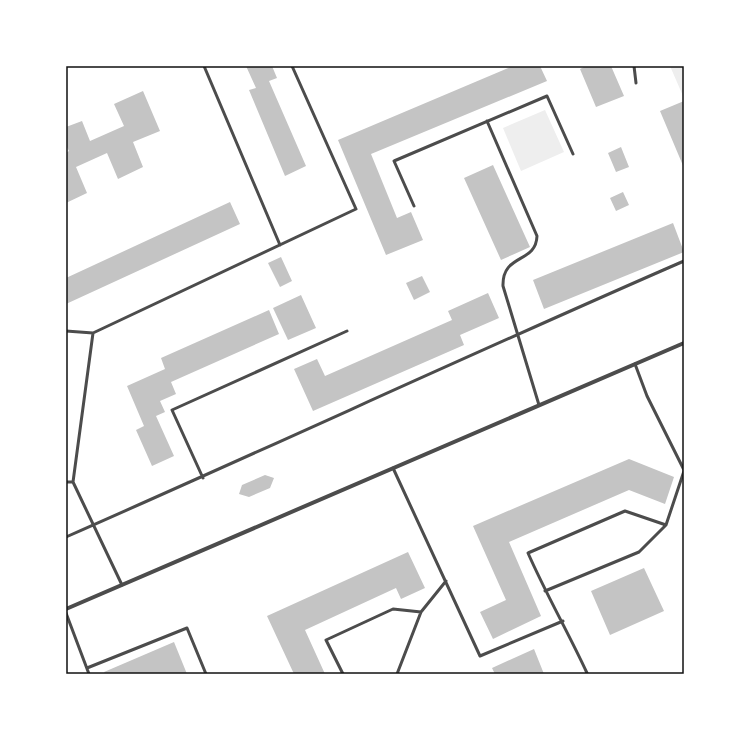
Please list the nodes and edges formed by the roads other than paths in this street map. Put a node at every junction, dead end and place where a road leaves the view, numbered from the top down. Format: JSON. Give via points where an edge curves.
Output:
{"nodes":[{"id":1,"x":204,"y":66,"type":"edge"},
{"id":2,"x":292,"y":66,"type":"edge"},
{"id":3,"x":634,"y":66,"type":"edge"},
{"id":4,"x":636,"y":83,"type":"dead end"},
{"id":5,"x":487,"y":121,"type":"junction"},
{"id":6,"x":573,"y":154,"type":"dead end"},
{"id":7,"x":414,"y":206,"type":"dead end"},
{"id":8,"x":280,"y":245,"type":"junction"},
{"id":9,"x":684,"y":261,"type":"edge"},
{"id":10,"x":66,"y":331,"type":"edge"},
{"id":11,"x":347,"y":331,"type":"dead end"},
{"id":12,"x":93,"y":333,"type":"junction"},
{"id":13,"x":516,"y":334,"type":"junction"},
{"id":14,"x":684,"y":343,"type":"edge"},
{"id":15,"x":635,"y":364,"type":"junction"},
{"id":16,"x":539,"y":405,"type":"junction"},
{"id":17,"x":393,"y":468,"type":"junction"},
{"id":18,"x":684,"y":471,"type":"edge"},
{"id":19,"x":203,"y":478,"type":"junction"},
{"id":20,"x":66,"y":482,"type":"edge"},
{"id":21,"x":73,"y":482,"type":"junction"},
{"id":22,"x":94,"y":525,"type":"junction"},
{"id":23,"x":666,"y":525,"type":"junction"},
{"id":24,"x":66,"y":537,"type":"edge"},
{"id":25,"x":446,"y":581,"type":"junction"},
{"id":26,"x":122,"y":585,"type":"junction"},
{"id":27,"x":545,"y":591,"type":"junction"},
{"id":28,"x":66,"y":609,"type":"edge"},
{"id":29,"x":421,"y":612,"type":"junction"},
{"id":30,"x":66,"y":613,"type":"edge"},
{"id":31,"x":563,"y":622,"type":"junction"},
{"id":32,"x":87,"y":668,"type":"junction"},
{"id":33,"x":587,"y":673,"type":"dead end"},
{"id":34,"x":89,"y":674,"type":"edge"},
{"id":35,"x":206,"y":674,"type":"edge"},
{"id":36,"x":343,"y":674,"type":"edge"},
{"id":37,"x":397,"y":674,"type":"edge"}],
"edges":[{"from":1,"to":8,"type":"lane"},
{"from":2,"to":8,"type":"lane","via":[[356,209]]},
{"from":3,"to":4,"type":"lane"},
{"from":5,"to":6,"type":"lane","via":[[547,96]]},
{"from":5,"to":7,"type":"lane","via":[[394,161]]},
{"from":5,"to":13,"type":"lane","via":[[537,236],[537,245],[531,252],[508,266],[502,275],[502,286]]},
{"from":8,"to":12,"type":"lane"},
{"from":9,"to":13,"type":"lane"},
{"from":10,"to":12,"type":"lane"},
{"from":11,"to":19,"type":"lane","via":[[172,410]]},
{"from":12,"to":21,"type":"lane"},
{"from":13,"to":16,"type":"lane"},
{"from":13,"to":19,"type":"lane"},
{"from":14,"to":15,"type":"street"},
{"from":15,"to":16,"type":"street"},
{"from":15,"to":18,"type":"lane","via":[[647,396]]},
{"from":16,"to":17,"type":"street"},
{"from":17,"to":25,"type":"lane"},
{"from":17,"to":26,"type":"street"},
{"from":18,"to":23,"type":"lane"},
{"from":19,"to":22,"type":"lane"},
{"from":20,"to":21,"type":"lane"},
{"from":21,"to":22,"type":"lane"},
{"from":22,"to":24,"type":"lane"},
{"from":22,"to":26,"type":"lane"},
{"from":23,"to":27,"type":"lane","via":[[639,552]]},
{"from":23,"to":27,"type":"lane","via":[[625,511],[528,553]]},
{"from":25,"to":29,"type":"lane"},
{"from":25,"to":31,"type":"lane","via":[[480,656]]},
{"from":26,"to":28,"type":"street"},
{"from":27,"to":31,"type":"lane"},
{"from":29,"to":36,"type":"lane","via":[[393,609],[326,640]]},
{"from":29,"to":37,"type":"lane"},
{"from":30,"to":32,"type":"lane"},
{"from":31,"to":33,"type":"lane"},
{"from":32,"to":34,"type":"lane"},
{"from":32,"to":35,"type":"lane","via":[[187,628]]}]}
